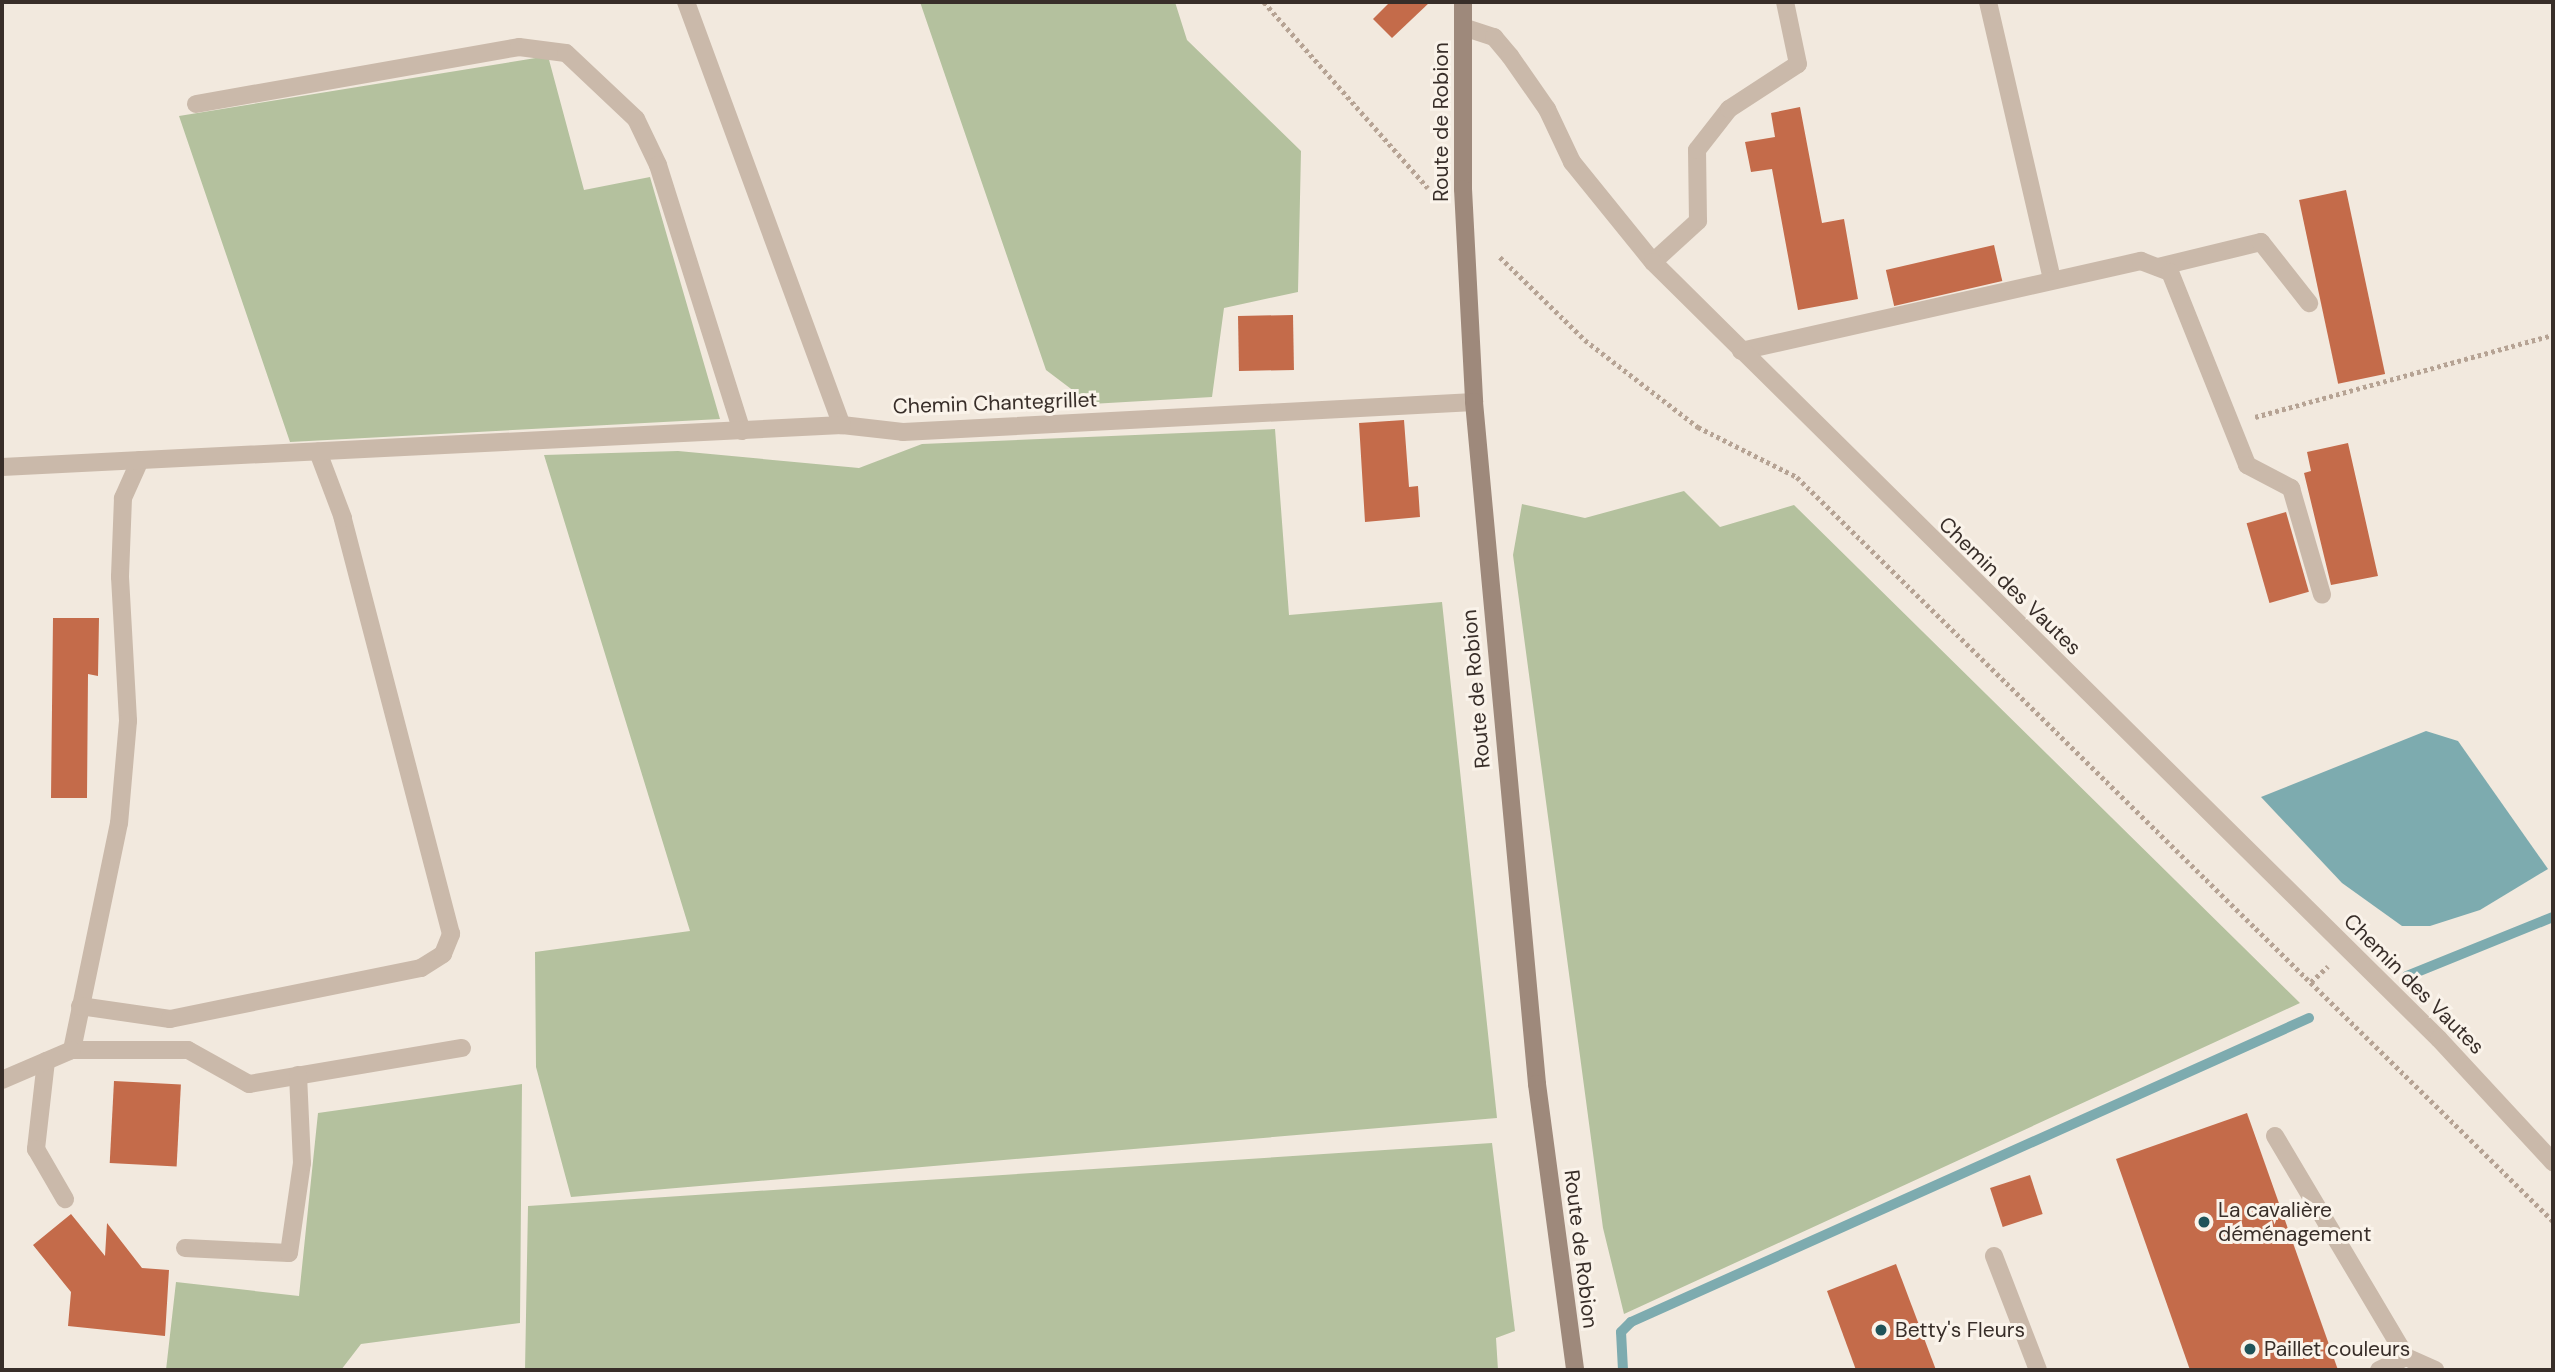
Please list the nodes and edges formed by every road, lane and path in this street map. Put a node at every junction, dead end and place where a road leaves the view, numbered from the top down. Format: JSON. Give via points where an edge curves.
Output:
{"nodes":[{"id":1,"x":686,"y":2,"type":"edge"},
{"id":2,"x":1264,"y":2,"type":"edge"},
{"id":3,"x":1463,"y":2,"type":"edge"},
{"id":4,"x":1785,"y":2,"type":"edge"},
{"id":5,"x":1988,"y":2,"type":"edge"},
{"id":6,"x":1463,"y":27,"type":"junction"},
{"id":7,"x":196,"y":104,"type":"dead end"},
{"id":8,"x":1428,"y":188,"type":"dead end"},
{"id":9,"x":1500,"y":257,"type":"dead end"},
{"id":10,"x":1653,"y":261,"type":"junction"},
{"id":11,"x":2158,"y":267,"type":"junction"},
{"id":12,"x":2052,"y":280,"type":"junction"},
{"id":13,"x":2309,"y":303,"type":"dead end"},
{"id":14,"x":2553,"y":335,"type":"edge"},
{"id":15,"x":1741,"y":351,"type":"junction"},
{"id":16,"x":1474,"y":402,"type":"junction"},
{"id":17,"x":2231,"y":424,"type":"junction"},
{"id":18,"x":842,"y":425,"type":"junction"},
{"id":19,"x":742,"y":431,"type":"junction"},
{"id":20,"x":318,"y":452,"type":"junction"},
{"id":21,"x":140,"y":460,"type":"junction"},
{"id":22,"x":2,"y":467,"type":"edge"},
{"id":23,"x":2322,"y":596,"type":"dead end"},
{"id":24,"x":80,"y":1006,"type":"junction"},
{"id":25,"x":462,"y":1048,"type":"dead end"},
{"id":26,"x":72,"y":1050,"type":"junction"},
{"id":27,"x":46,"y":1061,"type":"junction"},
{"id":28,"x":298,"y":1075,"type":"junction"},
{"id":29,"x":2,"y":1080,"type":"edge"},
{"id":30,"x":2275,"y":1136,"type":"dead end"},
{"id":31,"x":2553,"y":1162,"type":"edge"},
{"id":32,"x":65,"y":1199,"type":"dead end"},
{"id":33,"x":2553,"y":1221,"type":"edge"},
{"id":34,"x":185,"y":1248,"type":"dead end"},
{"id":35,"x":1994,"y":1256,"type":"dead end"},
{"id":36,"x":2406,"y":1357,"type":"junction"},
{"id":37,"x":1575,"y":1370,"type":"edge"},
{"id":38,"x":2038,"y":1370,"type":"edge"},
{"id":39,"x":2379,"y":1370,"type":"edge"},
{"id":40,"x":2435,"y":1370,"type":"edge"}],
"edges":[{"from":1,"to":18,"type":"street"},
{"from":2,"to":8,"type":"path"},
{"from":3,"to":6,"type":"main road","name":"Route de Robion"},
{"from":4,"to":10,"type":"street","via":[[1798,64],[1729,109],[1697,150],[1698,221]]},
{"from":5,"to":12,"type":"street"},
{"from":6,"to":10,"type":"street","name":"Chemin des Vautes","via":[[1494,37],[1510,56],[1547,109],[1572,162]]},
{"from":6,"to":16,"type":"main road","name":"Route de Robion"},
{"from":7,"to":19,"type":"street","via":[[519,47],[566,53],[636,119],[659,166]]},
{"from":9,"to":33,"type":"path","via":[[1585,341],[1698,427],[1797,477]]},
{"from":10,"to":15,"type":"street","name":"Chemin des Vautes"},
{"from":11,"to":12,"type":"street","via":[[2141,261]]},
{"from":11,"to":13,"type":"street","via":[[2261,242]]},
{"from":11,"to":17,"type":"street","via":[[2170,272]]},
{"from":12,"to":15,"type":"street"},
{"from":14,"to":17,"type":"path"},
{"from":15,"to":31,"type":"street","name":"Chemin des Vautes","via":[[2430,1030]]},
{"from":16,"to":18,"type":"street","name":"Chemin Chantegrillet","via":[[903,432]]},
{"from":16,"to":37,"type":"main road","name":"Route de Robion","via":[[1537,1084]]},
{"from":17,"to":23,"type":"street","via":[[2247,465],[2291,488]]},
{"from":18,"to":19,"type":"street","name":"Chemin Chantegrillet"},
{"from":19,"to":20,"type":"street","name":"Chemin Chantegrillet"},
{"from":20,"to":21,"type":"street","name":"Chemin Chantegrillet"},
{"from":20,"to":24,"type":"street","via":[[343,519],[451,934],[443,954],[421,968],[170,1019]]},
{"from":21,"to":22,"type":"street","name":"Chemin Chantegrillet"},
{"from":21,"to":24,"type":"street","via":[[124,498],[120,577],[128,721],[119,823]]},
{"from":24,"to":26,"type":"street"},
{"from":25,"to":28,"type":"street"},
{"from":26,"to":27,"type":"street"},
{"from":26,"to":28,"type":"street","via":[[188,1050],[249,1084]]},
{"from":27,"to":29,"type":"street"},
{"from":27,"to":32,"type":"street","via":[[36,1149]]},
{"from":28,"to":34,"type":"street","via":[[302,1163],[289,1253]]},
{"from":30,"to":36,"type":"street"},
{"from":35,"to":38,"type":"street"},
{"from":36,"to":39,"type":"street"},
{"from":36,"to":40,"type":"street"}]}
